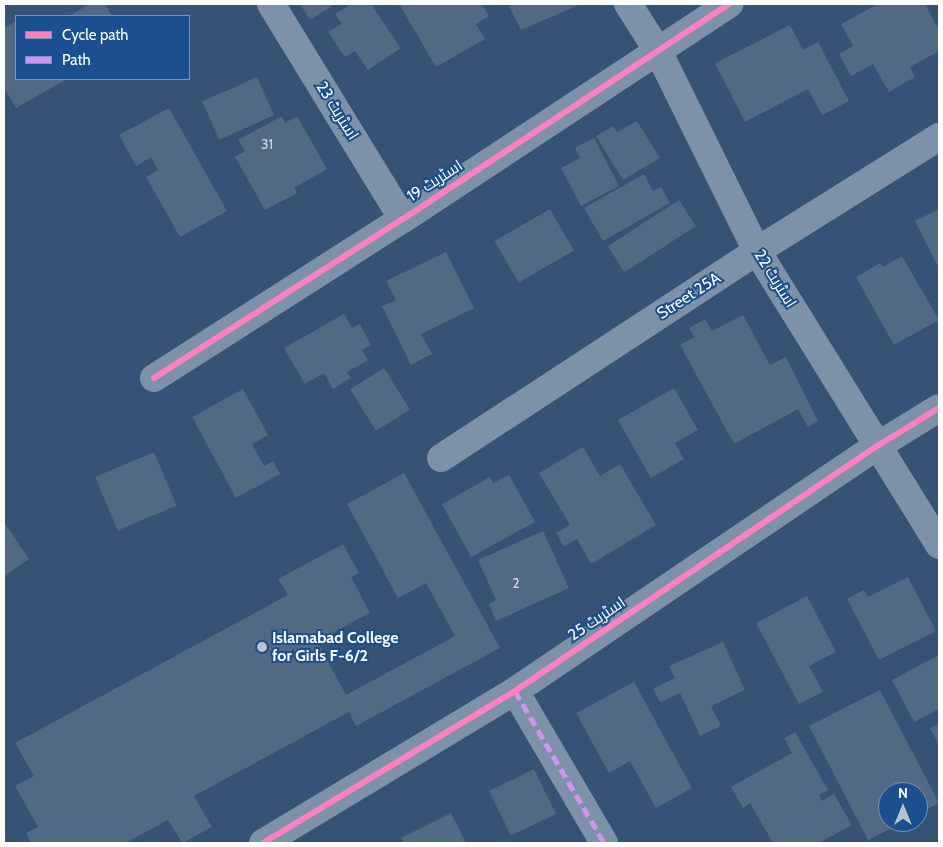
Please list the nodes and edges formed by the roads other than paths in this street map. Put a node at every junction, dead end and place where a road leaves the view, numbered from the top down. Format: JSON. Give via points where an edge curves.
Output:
{"nodes":[{"id":1,"x":271,"y":4,"type":"edge"},
{"id":2,"x":628,"y":4,"type":"edge"},
{"id":3,"x":729,"y":4,"type":"edge"},
{"id":4,"x":658,"y":51,"type":"junction"},
{"id":5,"x":939,"y":137,"type":"edge"},
{"id":6,"x":404,"y":219,"type":"junction"},
{"id":7,"x":757,"y":251,"type":"junction"},
{"id":8,"x":154,"y":378,"type":"dead end"},
{"id":9,"x":939,"y":408,"type":"edge"},
{"id":10,"x":879,"y":445,"type":"junction"},
{"id":11,"x":440,"y":458,"type":"dead end"},
{"id":12,"x":939,"y":545,"type":"edge"},
{"id":13,"x":515,"y":691,"type":"junction"},
{"id":14,"x":263,"y":843,"type":"edge"},
{"id":15,"x":604,"y":843,"type":"edge"}],
"edges":[{"from":1,"to":6,"type":"street","name":"اسٹریٹ 23"},
{"from":2,"to":4,"type":"street","name":"اسٹریٹ 22"},
{"from":3,"to":4,"type":"street","name":"اسٹریٹ 19"},
{"from":4,"to":6,"type":"street","name":"اسٹریٹ 19"},
{"from":4,"to":7,"type":"street","name":"اسٹریٹ 22"},
{"from":5,"to":7,"type":"street","name":"Street 25A"},
{"from":6,"to":8,"type":"street","name":"اسٹریٹ 19"},
{"from":7,"to":10,"type":"street","name":"اسٹریٹ 22"},
{"from":7,"to":11,"type":"street","name":"Street 25A"},
{"from":9,"to":10,"type":"street","name":"اسٹریٹ 25"},
{"from":10,"to":12,"type":"street","name":"اسٹریٹ 22"},
{"from":10,"to":13,"type":"street","name":"اسٹریٹ 25"},
{"from":13,"to":14,"type":"street","name":"اسٹریٹ 25"},
{"from":13,"to":15,"type":"street"}]}
